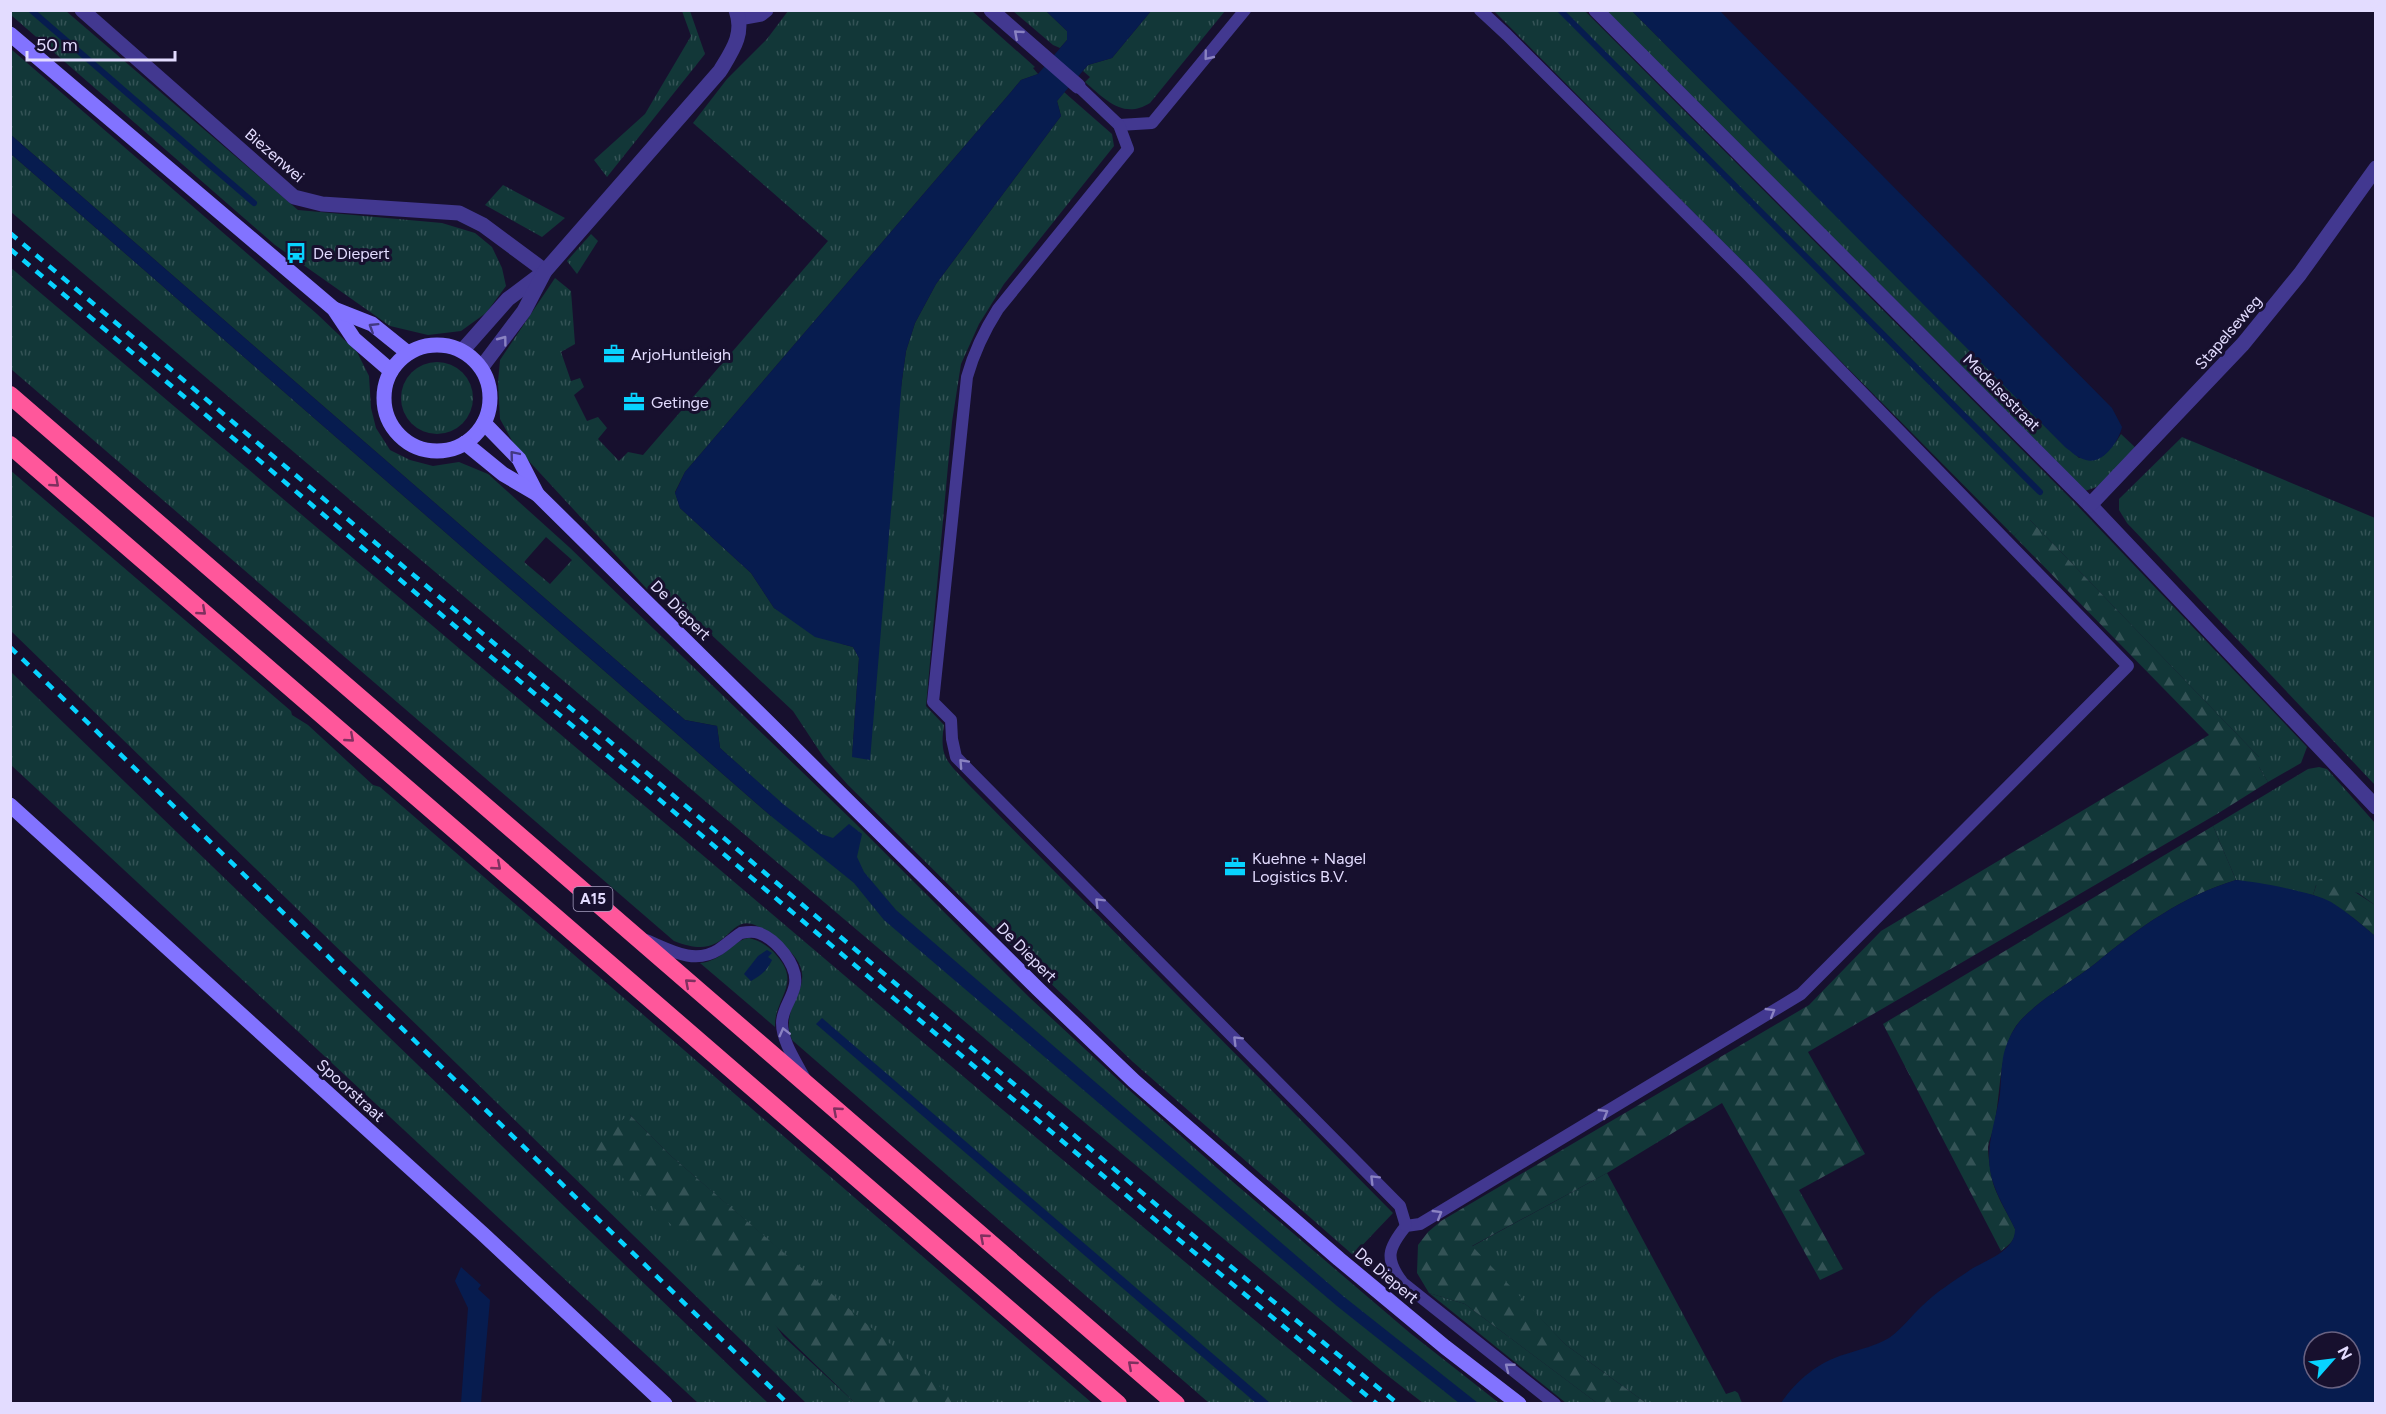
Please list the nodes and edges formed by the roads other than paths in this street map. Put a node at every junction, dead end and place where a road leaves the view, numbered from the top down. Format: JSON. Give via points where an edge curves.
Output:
{"nodes":[{"id":1,"x":82,"y":10,"type":"edge"},
{"id":2,"x":766,"y":10,"type":"edge"},
{"id":3,"x":992,"y":10,"type":"edge"},
{"id":4,"x":1245,"y":10,"type":"edge"},
{"id":5,"x":1480,"y":10,"type":"edge"},
{"id":6,"x":1596,"y":10,"type":"edge"},
{"id":7,"x":738,"y":14,"type":"edge"},
{"id":8,"x":10,"y":34,"type":"edge"},
{"id":9,"x":1078,"y":86,"type":"joint"},
{"id":10,"x":1119,"y":125,"type":"junction"},
{"id":11,"x":2376,"y":168,"type":"edge"},
{"id":12,"x":545,"y":271,"type":"junction"},
{"id":13,"x":334,"y":309,"type":"junction"},
{"id":14,"x":462,"y":351,"type":"junction"},
{"id":15,"x":408,"y":353,"type":"junction"},
{"id":16,"x":481,"y":368,"type":"junction"},
{"id":17,"x":390,"y":371,"type":"junction"},
{"id":18,"x":10,"y":395,"type":"edge"},
{"id":19,"x":484,"y":423,"type":"junction"},
{"id":20,"x":465,"y":443,"type":"junction"},
{"id":21,"x":10,"y":445,"type":"edge"},
{"id":22,"x":537,"y":494,"type":"junction"},
{"id":23,"x":2090,"y":505,"type":"junction"},
{"id":24,"x":10,"y":805,"type":"edge"},
{"id":25,"x":2376,"y":807,"type":"edge"},
{"id":26,"x":636,"y":936,"type":"junction"},
{"id":27,"x":808,"y":1086,"type":"junction"},
{"id":28,"x":1406,"y":1226,"type":"junction"},
{"id":29,"x":665,"y":1404,"type":"edge"},
{"id":30,"x":1118,"y":1404,"type":"edge"},
{"id":31,"x":1176,"y":1404,"type":"edge"},
{"id":32,"x":1519,"y":1404,"type":"edge"},
{"id":33,"x":1556,"y":1404,"type":"edge"}],
"edges":[{"from":1,"to":12,"type":"street","name":"Biezenwei","via":[[294,197],[322,204],[459,213],[483,225]]},
{"from":2,"to":7,"type":"street","via":[[761,14]]},
{"from":9,"to":3,"type":"street","one_way":true},
{"from":4,"to":10,"type":"lane","one_way":true,"via":[[1152,123]]},
{"from":28,"to":5,"type":"lane","one_way":true,"via":[[1420,1224],[1801,994],[2128,666],[1746,273]]},
{"from":6,"to":23,"type":"street","name":"Medelsestraat"},
{"from":7,"to":12,"type":"street","via":[[738,38],[720,71]]},
{"from":8,"to":13,"type":"main road"},
{"from":9,"to":10,"type":"lane"},
{"from":28,"to":10,"type":"lane","one_way":true,"via":[[1400,1206],[956,756],[951,720],[933,702],[967,377],[973,358],[998,309],[1128,149]]},
{"from":11,"to":23,"type":"street","name":"Stapelseweg","via":[[2300,274],[2243,344]]},
{"from":12,"to":14,"type":"street","via":[[508,299]]},
{"from":16,"to":12,"type":"street","one_way":true,"via":[[524,311]]},
{"from":15,"to":13,"type":"main road","one_way":true,"via":[[372,324]]},
{"from":13,"to":17,"type":"main road","via":[[354,339]]},
{"from":14,"to":15,"type":"main road","via":[[434,344]]},
{"from":14,"to":16,"type":"main road"},
{"from":15,"to":17,"type":"main road"},
{"from":16,"to":19,"type":"main road","via":[[490,395]]},
{"from":17,"to":20,"type":"main road","via":[[384,405],[389,422],[400,436],[414,446],[432,451],[449,450]]},
{"from":18,"to":26,"type":"highway","number":"A15"},
{"from":19,"to":20,"type":"main road"},
{"from":22,"to":19,"type":"main road","name":"De Diepert","one_way":true,"via":[[519,459]]},
{"from":20,"to":22,"type":"main road","name":"De Diepert","via":[[502,474]]},
{"from":21,"to":30,"type":"highway","number":"A15","one_way":true},
{"from":22,"to":32,"type":"main road","name":"De Diepert","via":[[1134,1081],[1445,1347]]},
{"from":23,"to":25,"type":"street","name":"Medelsestraat"},
{"from":24,"to":29,"type":"main road","name":"Spoorstraat"},
{"from":27,"to":26,"type":"highway","number":"A15","one_way":true},
{"from":27,"to":26,"type":"lane","one_way":true,"via":[[783,1033],[794,971],[771,940],[760,933],[741,933],[700,958]]},
{"from":31,"to":27,"type":"highway","number":"A15","one_way":true},
{"from":33,"to":28,"type":"lane","one_way":true,"via":[[1403,1283],[1390,1263],[1390,1252]]}]}
